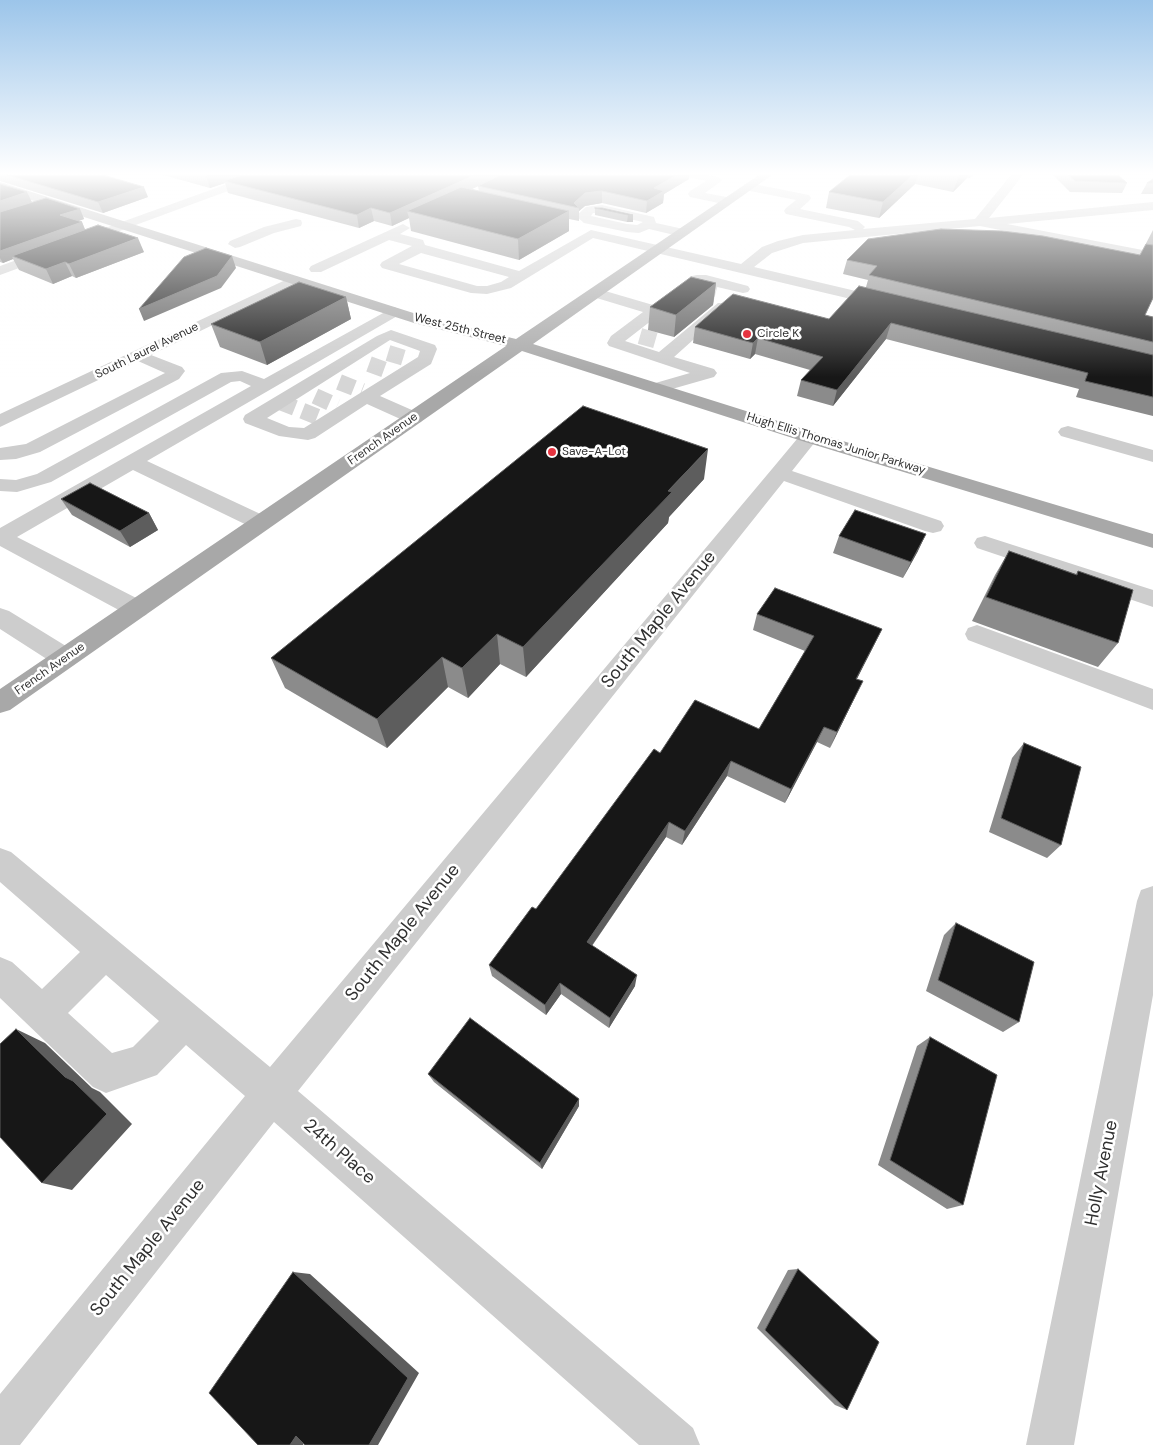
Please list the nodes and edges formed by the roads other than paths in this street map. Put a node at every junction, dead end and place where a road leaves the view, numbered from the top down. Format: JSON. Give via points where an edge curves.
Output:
{"nodes":[{"id":1,"x":66,"y":242,"type":"edge"},
{"id":2,"x":192,"y":242,"type":"edge"},
{"id":3,"x":230,"y":242,"type":"edge"},
{"id":4,"x":239,"y":242,"type":"edge"},
{"id":5,"x":371,"y":242,"type":"edge"},
{"id":6,"x":416,"y":242,"type":"edge"},
{"id":7,"x":577,"y":242,"type":"edge"},
{"id":8,"x":630,"y":242,"type":"edge"},
{"id":9,"x":669,"y":242,"type":"edge"},
{"id":10,"x":789,"y":242,"type":"edge"},
{"id":11,"x":1084,"y":242,"type":"edge"},
{"id":12,"x":235,"y":244,"type":"junction"},
{"id":13,"x":419,"y":248,"type":"junction"},
{"id":14,"x":253,"y":249,"type":"dead end"},
{"id":15,"x":660,"y":249,"type":"junction"},
{"id":16,"x":1153,"y":256,"type":"edge"},
{"id":17,"x":298,"y":263,"type":"dead end"},
{"id":18,"x":316,"y":268,"type":"junction"},
{"id":19,"x":745,"y":268,"type":"junction"},
{"id":20,"x":0,"y":270,"type":"edge"},
{"id":21,"x":762,"y":272,"type":"junction"},
{"id":22,"x":334,"y":274,"type":"dead end"},
{"id":23,"x":522,"y":276,"type":"junction"},
{"id":24,"x":294,"y":280,"type":"junction"},
{"id":25,"x":595,"y":293,"type":"junction"},
{"id":26,"x":905,"y":307,"type":"edge"},
{"id":27,"x":663,"y":310,"type":"junction"},
{"id":28,"x":394,"y":312,"type":"junction"},
{"id":29,"x":460,"y":316,"type":"dead end"},
{"id":30,"x":416,"y":319,"type":"junction"},
{"id":31,"x":699,"y":320,"type":"junction"},
{"id":32,"x":520,"y":345,"type":"junction"},
{"id":33,"x":373,"y":352,"type":"junction"},
{"id":34,"x":137,"y":355,"type":"junction"},
{"id":35,"x":708,"y":373,"type":"junction"},
{"id":36,"x":266,"y":386,"type":"junction"},
{"id":37,"x":658,"y":388,"type":"junction"},
{"id":38,"x":708,"y":404,"type":"junction"},
{"id":39,"x":347,"y":405,"type":"junction"},
{"id":40,"x":414,"y":418,"type":"junction"},
{"id":41,"x":0,"y":421,"type":"edge"},
{"id":42,"x":1068,"y":432,"type":"dead end"},
{"id":43,"x":809,"y":436,"type":"junction"},
{"id":44,"x":0,"y":454,"type":"edge"},
{"id":45,"x":1153,"y":456,"type":"edge"},
{"id":46,"x":133,"y":462,"type":"junction"},
{"id":47,"x":779,"y":474,"type":"junction"},
{"id":48,"x":0,"y":484,"type":"edge"},
{"id":49,"x":261,"y":523,"type":"junction"},
{"id":50,"x":933,"y":526,"type":"dead end"},
{"id":51,"x":1,"y":537,"type":"edge"},
{"id":52,"x":1153,"y":541,"type":"edge"},
{"id":53,"x":985,"y":543,"type":"dead end"},
{"id":54,"x":1153,"y":599,"type":"edge"},
{"id":55,"x":137,"y":609,"type":"junction"},
{"id":56,"x":5,"y":628,"type":"edge"},
{"id":57,"x":978,"y":634,"type":"dead end"},
{"id":58,"x":65,"y":658,"type":"junction"},
{"id":59,"x":1153,"y":700,"type":"edge"},
{"id":60,"x":0,"y":703,"type":"edge"},
{"id":61,"x":3,"y":870,"type":"edge"},
{"id":62,"x":1153,"y":900,"type":"edge"},
{"id":63,"x":105,"y":952,"type":"junction"},
{"id":64,"x":0,"y":974,"type":"edge"},
{"id":65,"x":42,"y":1013,"type":"junction"},
{"id":66,"x":186,"y":1020,"type":"junction"},
{"id":67,"x":272,"y":1094,"type":"junction"},
{"id":68,"x":0,"y":1432,"type":"edge"},
{"id":69,"x":676,"y":1445,"type":"edge"},
{"id":70,"x":1050,"y":1445,"type":"edge"}],
"edges":[{"from":1,"to":20,"type":"street"},
{"from":2,"to":24,"type":"main road","name":"West 25th Street"},
{"from":3,"to":12,"type":"main road"},
{"from":4,"to":12,"type":"street"},
{"from":5,"to":18,"type":"street"},
{"from":6,"to":13,"type":"street"},
{"from":7,"to":23,"type":"street"},
{"from":8,"to":15,"type":"street"},
{"from":9,"to":15,"type":"main road","name":"French Avenue"},
{"from":10,"to":19,"type":"street","via":[[767,250]]},
{"from":11,"to":16,"type":"street"},
{"from":12,"to":14,"type":"main road"},
{"from":13,"to":23,"type":"street"},
{"from":13,"to":23,"type":"street","via":[[387,265],[476,290],[498,288]]},
{"from":15,"to":19,"type":"street"},
{"from":15,"to":25,"type":"main road","name":"French Avenue"},
{"from":17,"to":18,"type":"main road"},
{"from":18,"to":22,"type":"main road"},
{"from":19,"to":21,"type":"street"},
{"from":21,"to":26,"type":"street"},
{"from":21,"to":31,"type":"street"},
{"from":24,"to":28,"type":"main road","name":"West 25th Street"},
{"from":24,"to":34,"type":"street","name":"South Laurel Avenue"},
{"from":25,"to":27,"type":"street"},
{"from":25,"to":32,"type":"main road","name":"French Avenue"},
{"from":27,"to":31,"type":"street","via":[[697,279],[706,279]]},
{"from":27,"to":31,"type":"street","via":[[617,339],[616,343]]},
{"from":28,"to":30,"type":"main road","name":"West 25th Street"},
{"from":28,"to":36,"type":"street"},
{"from":29,"to":32,"type":"main road","name":"West 25th Street"},
{"from":30,"to":32,"type":"main road","name":"West 25th Street"},
{"from":30,"to":33,"type":"street"},
{"from":31,"to":35,"type":"street"},
{"from":32,"to":37,"type":"main road","name":"Hugh Ellis Thomas Junior Parkway"},
{"from":32,"to":40,"type":"main road","name":"French Avenue"},
{"from":33,"to":39,"type":"street","via":[[429,349],[425,360],[406,368]]},
{"from":33,"to":39,"type":"street","via":[[315,389],[252,419],[286,432],[308,434]]},
{"from":34,"to":41,"type":"street","name":"South Laurel Avenue"},
{"from":34,"to":44,"type":"street","via":[[176,371],[166,380],[34,448]]},
{"from":35,"to":37,"type":"street"},
{"from":35,"to":38,"type":"street"},
{"from":36,"to":46,"type":"street"},
{"from":36,"to":48,"type":"street","via":[[242,376],[227,377],[44,478],[17,486]]},
{"from":37,"to":38,"type":"main road","name":"Hugh Ellis Thomas Junior Parkway"},
{"from":38,"to":43,"type":"main road","name":"Hugh Ellis Thomas Junior Parkway"},
{"from":39,"to":40,"type":"street"},
{"from":40,"to":49,"type":"main road","name":"French Avenue"},
{"from":42,"to":45,"type":"street"},
{"from":43,"to":47,"type":"street","name":"South Maple Avenue"},
{"from":43,"to":52,"type":"main road","name":"Hugh Ellis Thomas Junior Parkway"},
{"from":46,"to":49,"type":"street"},
{"from":46,"to":51,"type":"street"},
{"from":47,"to":50,"type":"street"},
{"from":47,"to":67,"type":"street","name":"South Maple Avenue"},
{"from":49,"to":55,"type":"main road","name":"French Avenue"},
{"from":51,"to":55,"type":"street"},
{"from":53,"to":54,"type":"street"},
{"from":55,"to":58,"type":"main road","name":"French Avenue"},
{"from":56,"to":58,"type":"street"},
{"from":57,"to":59,"type":"street"},
{"from":58,"to":60,"type":"main road","name":"French Avenue"},
{"from":61,"to":63,"type":"street","name":"24th Place"},
{"from":62,"to":70,"type":"street","name":"Holly Avenue"},
{"from":63,"to":65,"type":"street"},
{"from":63,"to":66,"type":"street","name":"24th Place"},
{"from":64,"to":65,"type":"street"},
{"from":65,"to":66,"type":"street","via":[[106,1074],[144,1062]]},
{"from":66,"to":67,"type":"street","name":"24th Place"},
{"from":67,"to":68,"type":"street","name":"South Maple Avenue"},
{"from":67,"to":69,"type":"street","name":"24th Place"}]}
